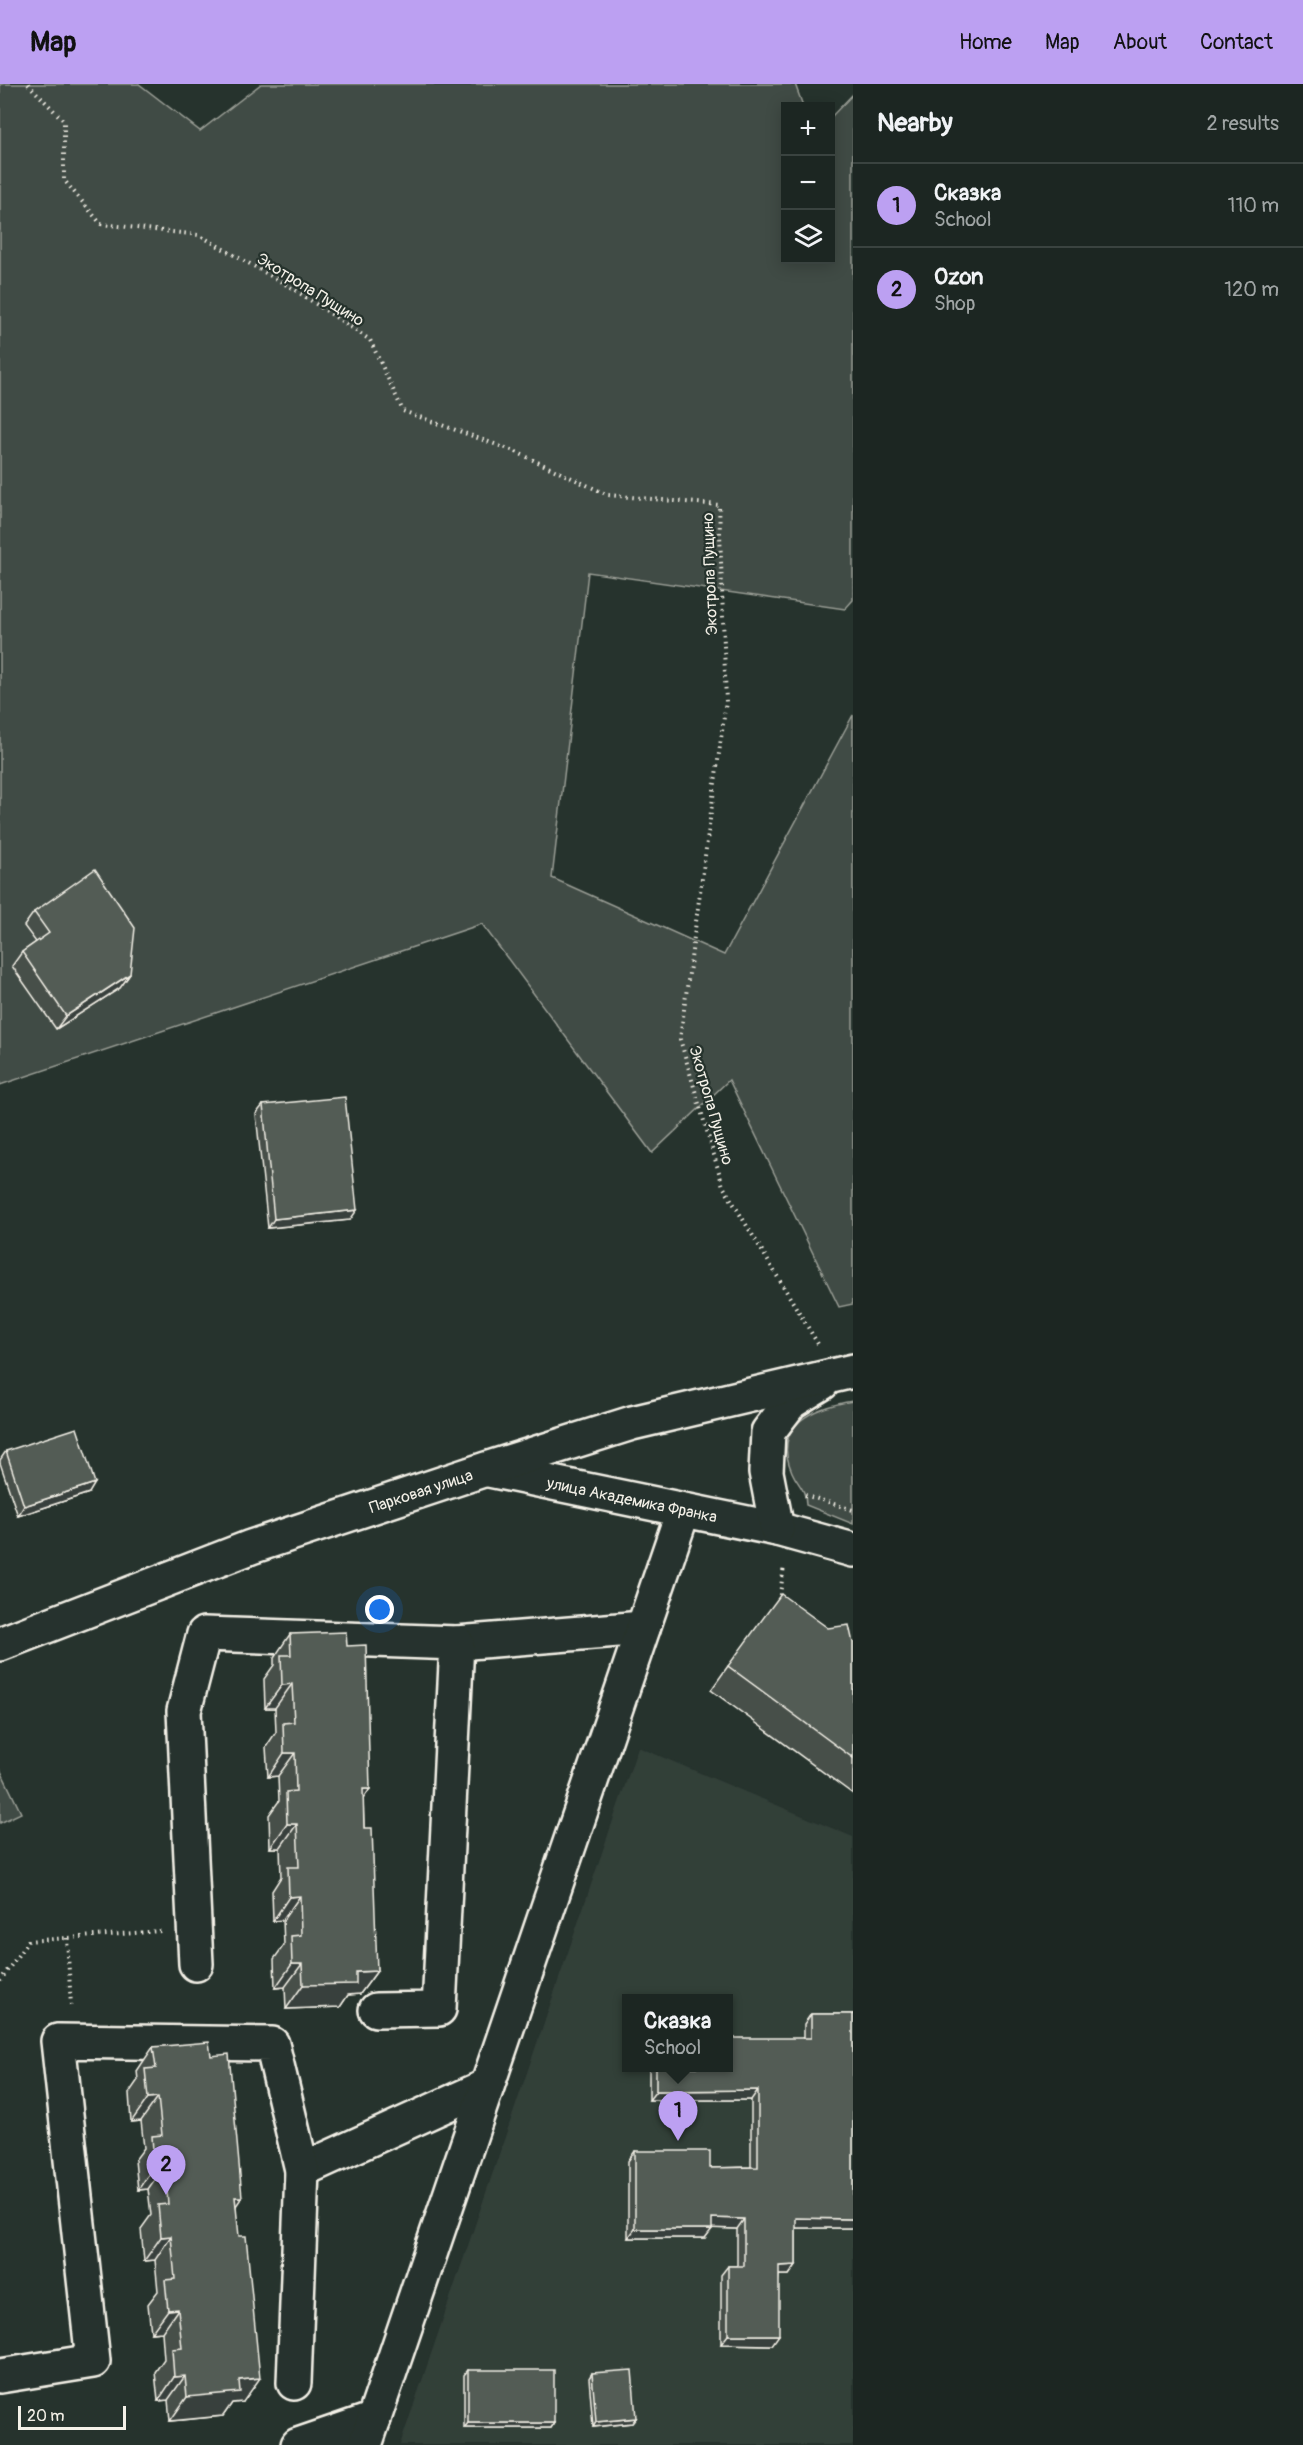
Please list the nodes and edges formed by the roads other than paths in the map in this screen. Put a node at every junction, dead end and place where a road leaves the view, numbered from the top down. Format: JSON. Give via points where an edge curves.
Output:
{"nodes":[{"id":1,"x":845,"y":1372,"type":"edge"},
{"id":2,"x":486,"y":1469,"type":"junction"},
{"id":3,"x":683,"y":1512,"type":"junction"},
{"id":4,"x":777,"y":1529,"type":"junction"},
{"id":5,"x":853,"y":1550,"type":"edge"},
{"id":6,"x":643,"y":1628,"type":"junction"},
{"id":7,"x":457,"y":1643,"type":"junction"},
{"id":8,"x":0,"y":1644,"type":"edge"},
{"id":9,"x":196,"y":1965,"type":"dead end"},
{"id":10,"x":376,"y":2010,"type":"edge"},
{"id":11,"x":487,"y":2086,"type":"junction"},
{"id":12,"x":302,"y":2170,"type":"junction"},
{"id":13,"x":0,"y":2376,"type":"edge"},
{"id":14,"x":294,"y":2383,"type":"dead end"},
{"id":15,"x":369,"y":2432,"type":"edge"},
{"id":16,"x":298,"y":2445,"type":"edge"}],
"edges":[{"from":1,"to":2,"type":"street","name":"Парковая улица","via":[[632,1423]]},
{"from":1,"to":4,"type":"street","via":[[791,1402],[768,1432],[766,1472]]},
{"from":2,"to":3,"type":"street","name":"улица Академика Франка"},
{"from":2,"to":8,"type":"street","name":"Парковая улица","via":[[251,1547]]},
{"from":3,"to":4,"type":"street","name":"улица Академика Франка"},
{"from":3,"to":6,"type":"street"},
{"from":4,"to":5,"type":"street","name":"улица Академика Франка"},
{"from":6,"to":7,"type":"street"},
{"from":6,"to":11,"type":"street"},
{"from":7,"to":9,"type":"street","via":[[204,1634],[184,1711]]},
{"from":7,"to":10,"type":"street","via":[[439,2009]]},
{"from":11,"to":12,"type":"street"},
{"from":11,"to":15,"type":"street"},
{"from":12,"to":13,"type":"street","via":[[272,2044],[58,2041],[93,2361]]},
{"from":12,"to":14,"type":"street"},
{"from":15,"to":16,"type":"street"}]}
